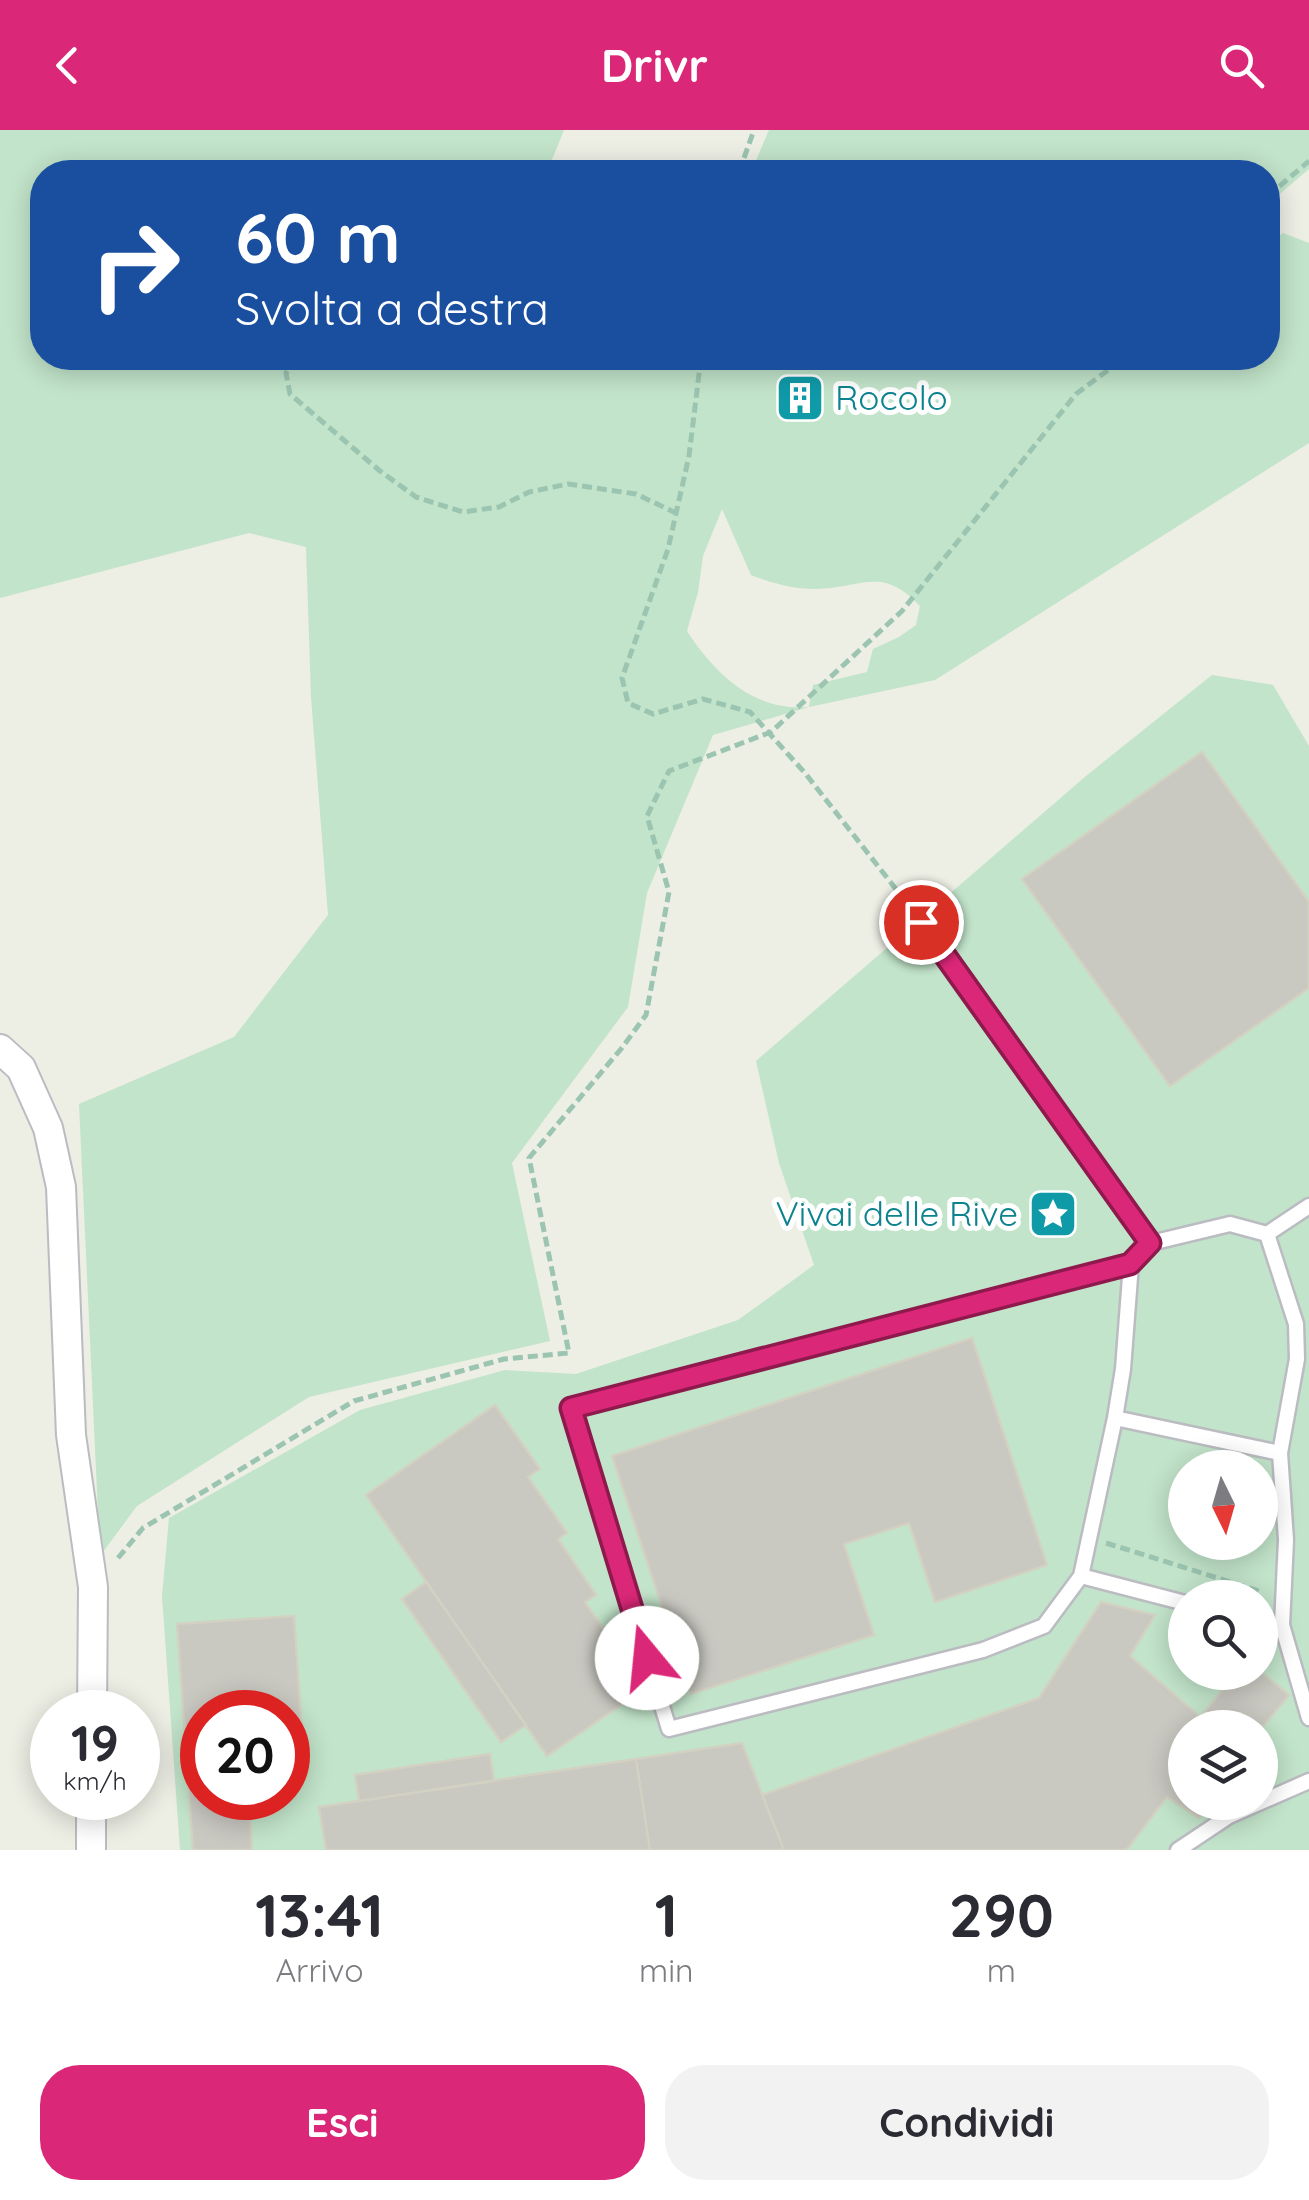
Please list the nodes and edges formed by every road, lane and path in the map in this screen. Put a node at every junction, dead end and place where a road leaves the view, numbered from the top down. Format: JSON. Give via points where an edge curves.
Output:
{"nodes":[{"id":1,"x":754,"y":130,"type":"edge"},
{"id":2,"x":743,"y":160,"type":"edge"},
{"id":3,"x":1309,"y":161,"type":"edge"},
{"id":4,"x":1280,"y":186,"type":"edge"},
{"id":5,"x":287,"y":370,"type":"edge"},
{"id":6,"x":700,"y":370,"type":"edge"},
{"id":7,"x":1108,"y":370,"type":"edge"},
{"id":8,"x":676,"y":513,"type":"junction"},
{"id":9,"x":771,"y":732,"type":"junction"},
{"id":10,"x":921,"y":922,"type":"joint"},
{"id":11,"x":0,"y":1048,"type":"edge"},
{"id":12,"x":1309,"y":1206,"type":"edge"},
{"id":13,"x":1267,"y":1234,"type":"junction"},
{"id":14,"x":1150,"y":1243,"type":"junction"},
{"id":15,"x":1130,"y":1264,"type":"junction"},
{"id":16,"x":1302,"y":1320,"type":"edge"},
{"id":17,"x":1115,"y":1418,"type":"junction"},
{"id":18,"x":1280,"y":1453,"type":"junction"},
{"id":19,"x":1089,"y":1538,"type":"junction"},
{"id":20,"x":1081,"y":1576,"type":"junction"},
{"id":21,"x":1224,"y":1580,"type":"edge"},
{"id":22,"x":93,"y":1587,"type":"junction"},
{"id":23,"x":1168,"y":1599,"type":"edge"},
{"id":24,"x":92,"y":1690,"type":"edge"},
{"id":25,"x":1309,"y":1718,"type":"edge"},
{"id":26,"x":1309,"y":1782,"type":"edge"},
{"id":27,"x":91,"y":1820,"type":"edge"},
{"id":28,"x":91,"y":1850,"type":"edge"},
{"id":29,"x":1178,"y":1850,"type":"edge"}],
"edges":[{"from":1,"to":2,"type":"path"},
{"from":3,"to":4,"type":"path"},
{"from":5,"to":8,"type":"path","via":[[290,394],[416,496],[462,512],[500,508],[530,492],[568,484],[636,494]]},
{"from":6,"to":8,"type":"path"},
{"from":7,"to":9,"type":"path","via":[[1076,394],[902,611]]},
{"from":8,"to":9,"type":"path","via":[[622,678],[628,703],[653,714],[703,699],[750,712]]},
{"from":9,"to":10,"type":"path"},
{"from":9,"to":22,"type":"path","via":[[669,771],[647,816],[669,892],[646,1015],[529,1158],[569,1353],[504,1359],[354,1401],[143,1528]]},
{"from":10,"to":14,"type":"lane"},
{"from":11,"to":22,"type":"street","via":[[21,1068],[48,1128],[61,1187],[71,1435]]},
{"from":12,"to":13,"type":"lane"},
{"from":13,"to":14,"type":"lane","via":[[1230,1224]]},
{"from":13,"to":16,"type":"lane"},
{"from":14,"to":15,"type":"lane"},
{"from":15,"to":17,"type":"lane"},
{"from":15,"to":20,"type":"lane","via":[[571,1408],[669,1729],[984,1650],[1044,1626]]},
{"from":16,"to":18,"type":"lane"},
{"from":17,"to":18,"type":"lane"},
{"from":17,"to":19,"type":"lane"},
{"from":18,"to":25,"type":"lane","via":[[1282,1624]]},
{"from":19,"to":20,"type":"lane"},
{"from":19,"to":21,"type":"path"},
{"from":20,"to":23,"type":"lane"},
{"from":22,"to":24,"type":"street"},
{"from":26,"to":29,"type":"lane","via":[[1229,1816]]},
{"from":27,"to":28,"type":"street"}]}
